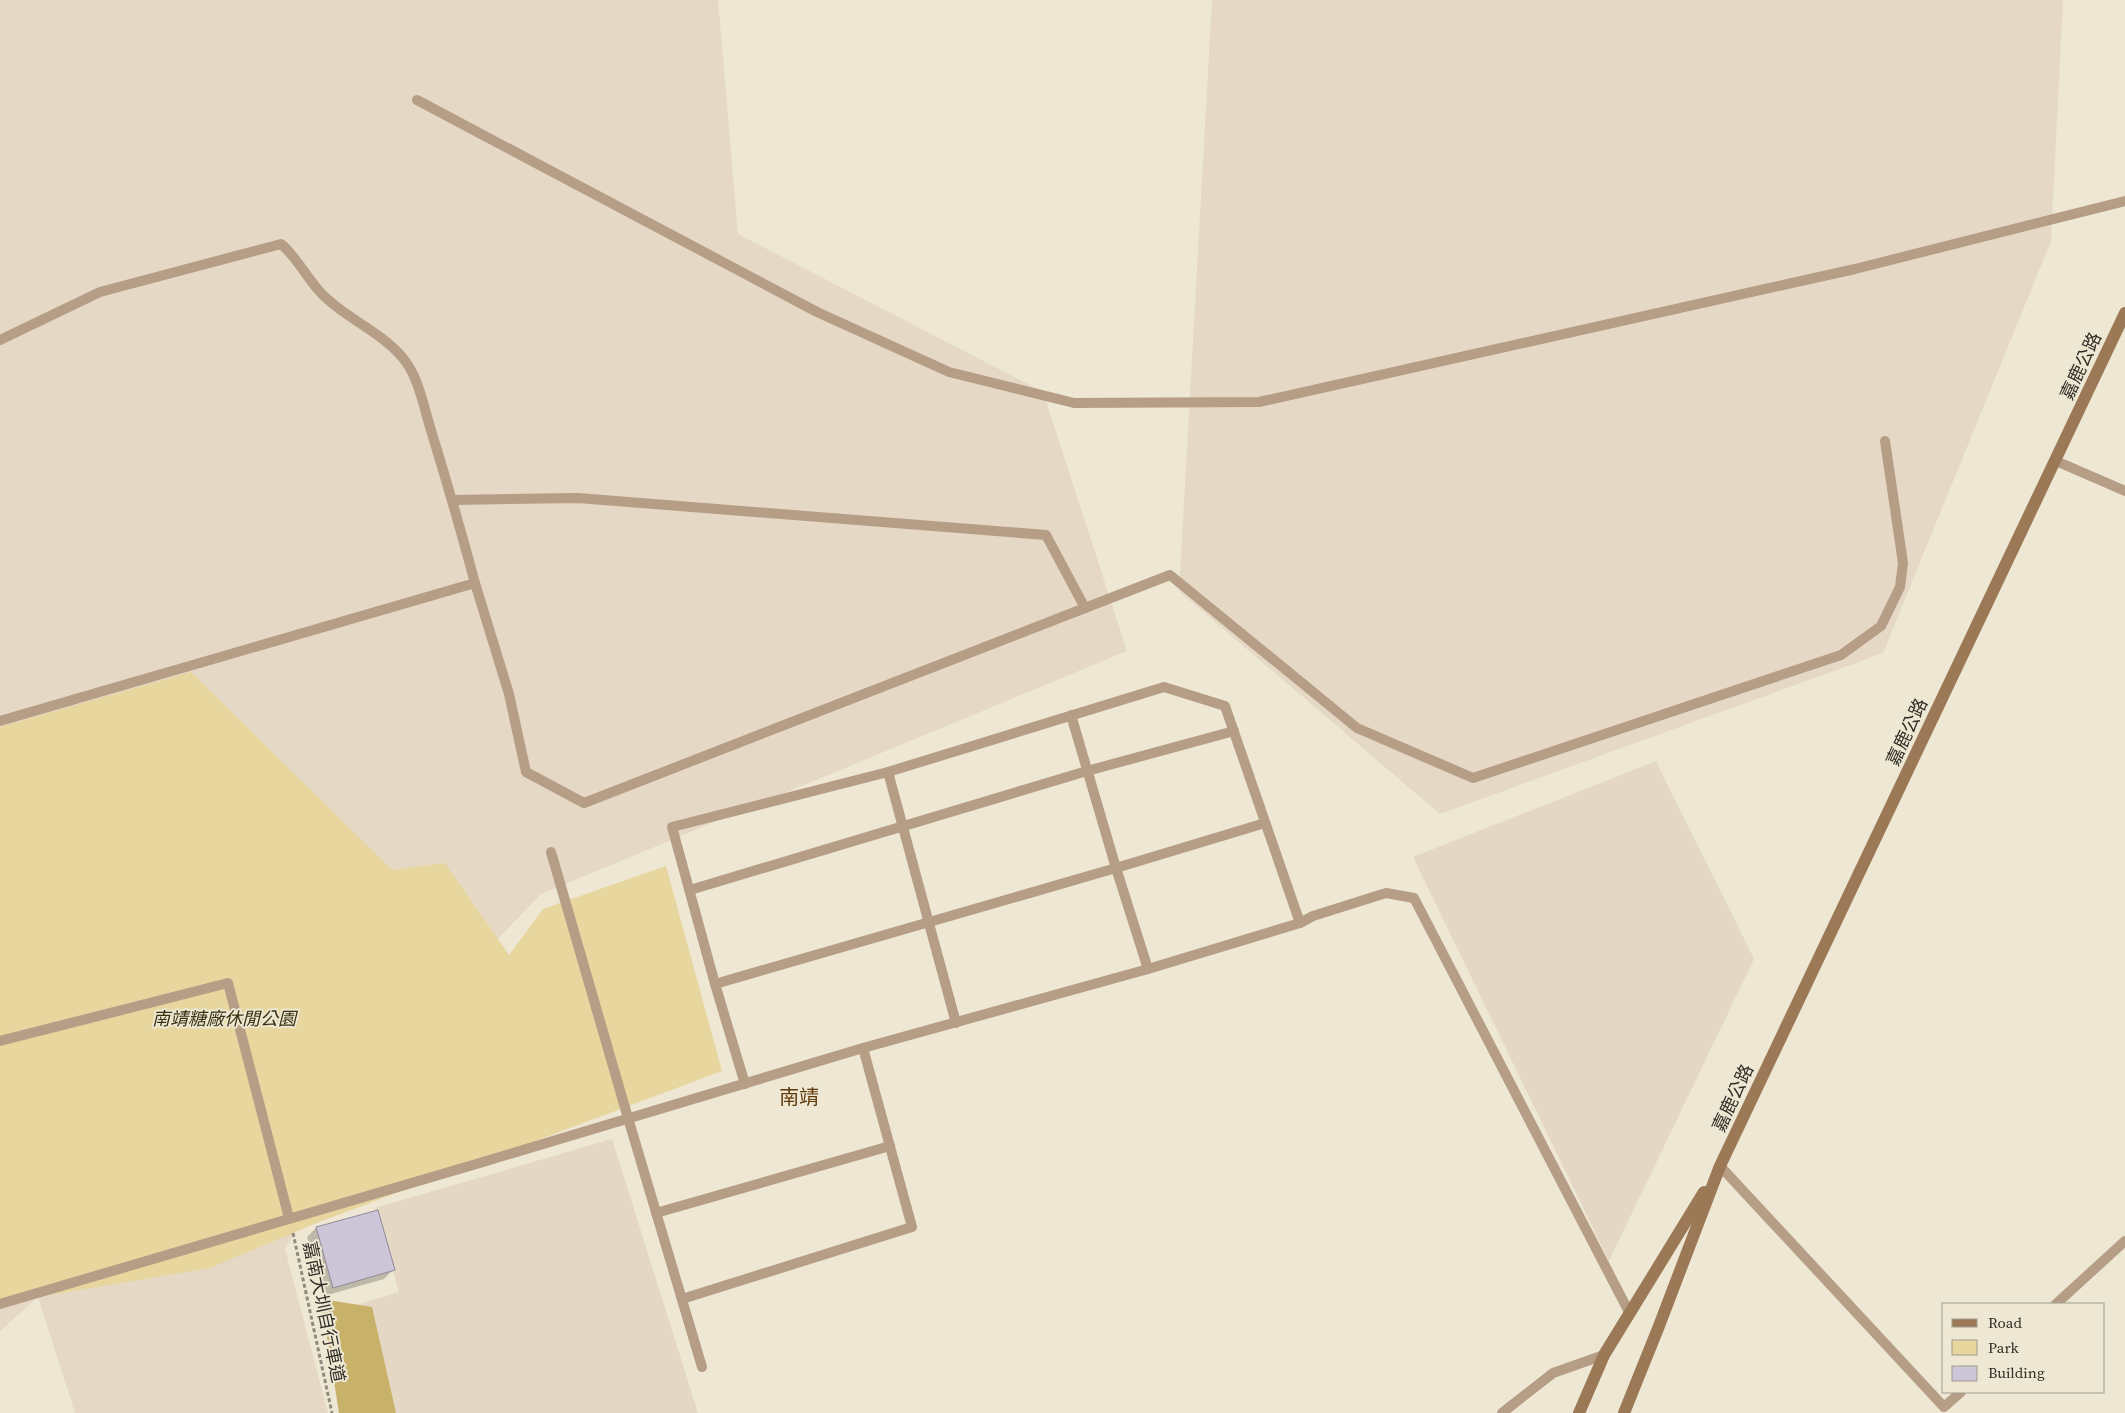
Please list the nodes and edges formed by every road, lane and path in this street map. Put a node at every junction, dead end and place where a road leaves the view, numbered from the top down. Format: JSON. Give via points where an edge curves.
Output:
{"nodes":[{"id":1,"x":417,"y":100,"type":"dead end"},
{"id":2,"x":2125,"y":201,"type":"edge"},
{"id":3,"x":2125,"y":312,"type":"edge"},
{"id":4,"x":0,"y":340,"type":"edge"},
{"id":5,"x":1885,"y":441,"type":"dead end"},
{"id":6,"x":2056,"y":462,"type":"junction"},
{"id":7,"x":2125,"y":491,"type":"edge"},
{"id":8,"x":453,"y":500,"type":"junction"},
{"id":9,"x":475,"y":583,"type":"junction"},
{"id":10,"x":1085,"y":608,"type":"junction"},
{"id":11,"x":1071,"y":715,"type":"junction"},
{"id":12,"x":0,"y":722,"type":"edge"},
{"id":13,"x":1234,"y":731,"type":"junction"},
{"id":14,"x":1087,"y":771,"type":"junction"},
{"id":15,"x":888,"y":772,"type":"junction"},
{"id":16,"x":1264,"y":823,"type":"junction"},
{"id":17,"x":902,"y":827,"type":"junction"},
{"id":18,"x":551,"y":852,"type":"dead end"},
{"id":19,"x":1116,"y":868,"type":"junction"},
{"id":20,"x":690,"y":890,"type":"junction"},
{"id":21,"x":927,"y":921,"type":"junction"},
{"id":22,"x":1300,"y":923,"type":"junction"},
{"id":23,"x":1148,"y":969,"type":"junction"},
{"id":24,"x":714,"y":984,"type":"junction"},
{"id":25,"x":956,"y":1023,"type":"junction"},
{"id":26,"x":0,"y":1041,"type":"edge"},
{"id":27,"x":864,"y":1048,"type":"junction"},
{"id":28,"x":745,"y":1084,"type":"junction"},
{"id":29,"x":628,"y":1118,"type":"junction"},
{"id":30,"x":890,"y":1146,"type":"junction"},
{"id":31,"x":1720,"y":1166,"type":"junction"},
{"id":32,"x":656,"y":1214,"type":"junction"},
{"id":33,"x":289,"y":1218,"type":"junction"},
{"id":34,"x":2125,"y":1241,"type":"edge"},
{"id":35,"x":682,"y":1299,"type":"junction"},
{"id":36,"x":2057,"y":1303,"type":"edge"},
{"id":37,"x":0,"y":1304,"type":"edge"},
{"id":38,"x":1629,"y":1312,"type":"junction"},
{"id":39,"x":1604,"y":1355,"type":"junction"},
{"id":40,"x":702,"y":1367,"type":"dead end"},
{"id":41,"x":1960,"y":1393,"type":"edge"},
{"id":42,"x":1944,"y":1411,"type":"edge"},
{"id":43,"x":332,"y":1413,"type":"edge"},
{"id":44,"x":1502,"y":1413,"type":"edge"},
{"id":45,"x":1578,"y":1413,"type":"edge"},
{"id":46,"x":1624,"y":1413,"type":"edge"}],
"edges":[{"from":1,"to":2,"type":"lane","via":[[817,312],[949,372],[1074,403],[1258,402],[1855,269]]},
{"from":3,"to":6,"type":"main road","name":"嘉鹿公路"},
{"from":4,"to":8,"type":"lane","via":[[100,292],[281,244],[322,294],[402,357],[414,376]]},
{"from":5,"to":10,"type":"lane","via":[[1903,563],[1900,587],[1881,626],[1841,655],[1473,778],[1357,728],[1170,575]]},
{"from":6,"to":7,"type":"lane"},
{"from":6,"to":31,"type":"main road","name":"嘉鹿公路"},
{"from":8,"to":9,"type":"lane"},
{"from":8,"to":10,"type":"lane","via":[[578,498],[1046,535]]},
{"from":9,"to":10,"type":"lane","via":[[509,694],[526,772],[584,803]]},
{"from":9,"to":12,"type":"lane"},
{"from":11,"to":13,"type":"lane","via":[[1164,686],[1224,706]]},
{"from":11,"to":14,"type":"lane"},
{"from":11,"to":15,"type":"lane"},
{"from":13,"to":14,"type":"lane"},
{"from":13,"to":16,"type":"lane"},
{"from":14,"to":17,"type":"lane"},
{"from":14,"to":19,"type":"lane"},
{"from":15,"to":17,"type":"lane"},
{"from":15,"to":20,"type":"lane","via":[[672,827]]},
{"from":16,"to":19,"type":"lane"},
{"from":16,"to":22,"type":"lane"},
{"from":17,"to":20,"type":"lane"},
{"from":17,"to":21,"type":"lane"},
{"from":18,"to":29,"type":"lane"},
{"from":19,"to":21,"type":"lane"},
{"from":19,"to":23,"type":"lane"},
{"from":20,"to":24,"type":"lane"},
{"from":21,"to":24,"type":"lane"},
{"from":21,"to":25,"type":"lane"},
{"from":22,"to":23,"type":"lane"},
{"from":22,"to":38,"type":"lane","via":[[1386,893],[1414,898]]},
{"from":23,"to":25,"type":"lane"},
{"from":24,"to":28,"type":"lane"},
{"from":25,"to":27,"type":"lane"},
{"from":26,"to":33,"type":"lane","via":[[228,983]]},
{"from":27,"to":28,"type":"lane"},
{"from":27,"to":30,"type":"lane"},
{"from":28,"to":29,"type":"lane"},
{"from":29,"to":32,"type":"lane"},
{"from":29,"to":33,"type":"lane"},
{"from":30,"to":32,"type":"lane"},
{"from":30,"to":35,"type":"lane","via":[[912,1227]]},
{"from":31,"to":38,"type":"main road","name":"嘉鹿公路"},
{"from":31,"to":42,"type":"lane"},
{"from":31,"to":46,"type":"main road","name":"嘉鹿公路"},
{"from":32,"to":35,"type":"lane"},
{"from":33,"to":37,"type":"lane"},
{"from":33,"to":43,"type":"path","name":"嘉南大圳自行車道"},
{"from":34,"to":36,"type":"lane"},
{"from":35,"to":40,"type":"lane"},
{"from":38,"to":39,"type":"main road","name":"嘉鹿公路"},
{"from":39,"to":44,"type":"lane","via":[[1553,1373]]},
{"from":39,"to":45,"type":"main road","name":"嘉鹿公路"},
{"from":41,"to":42,"type":"lane"}]}
